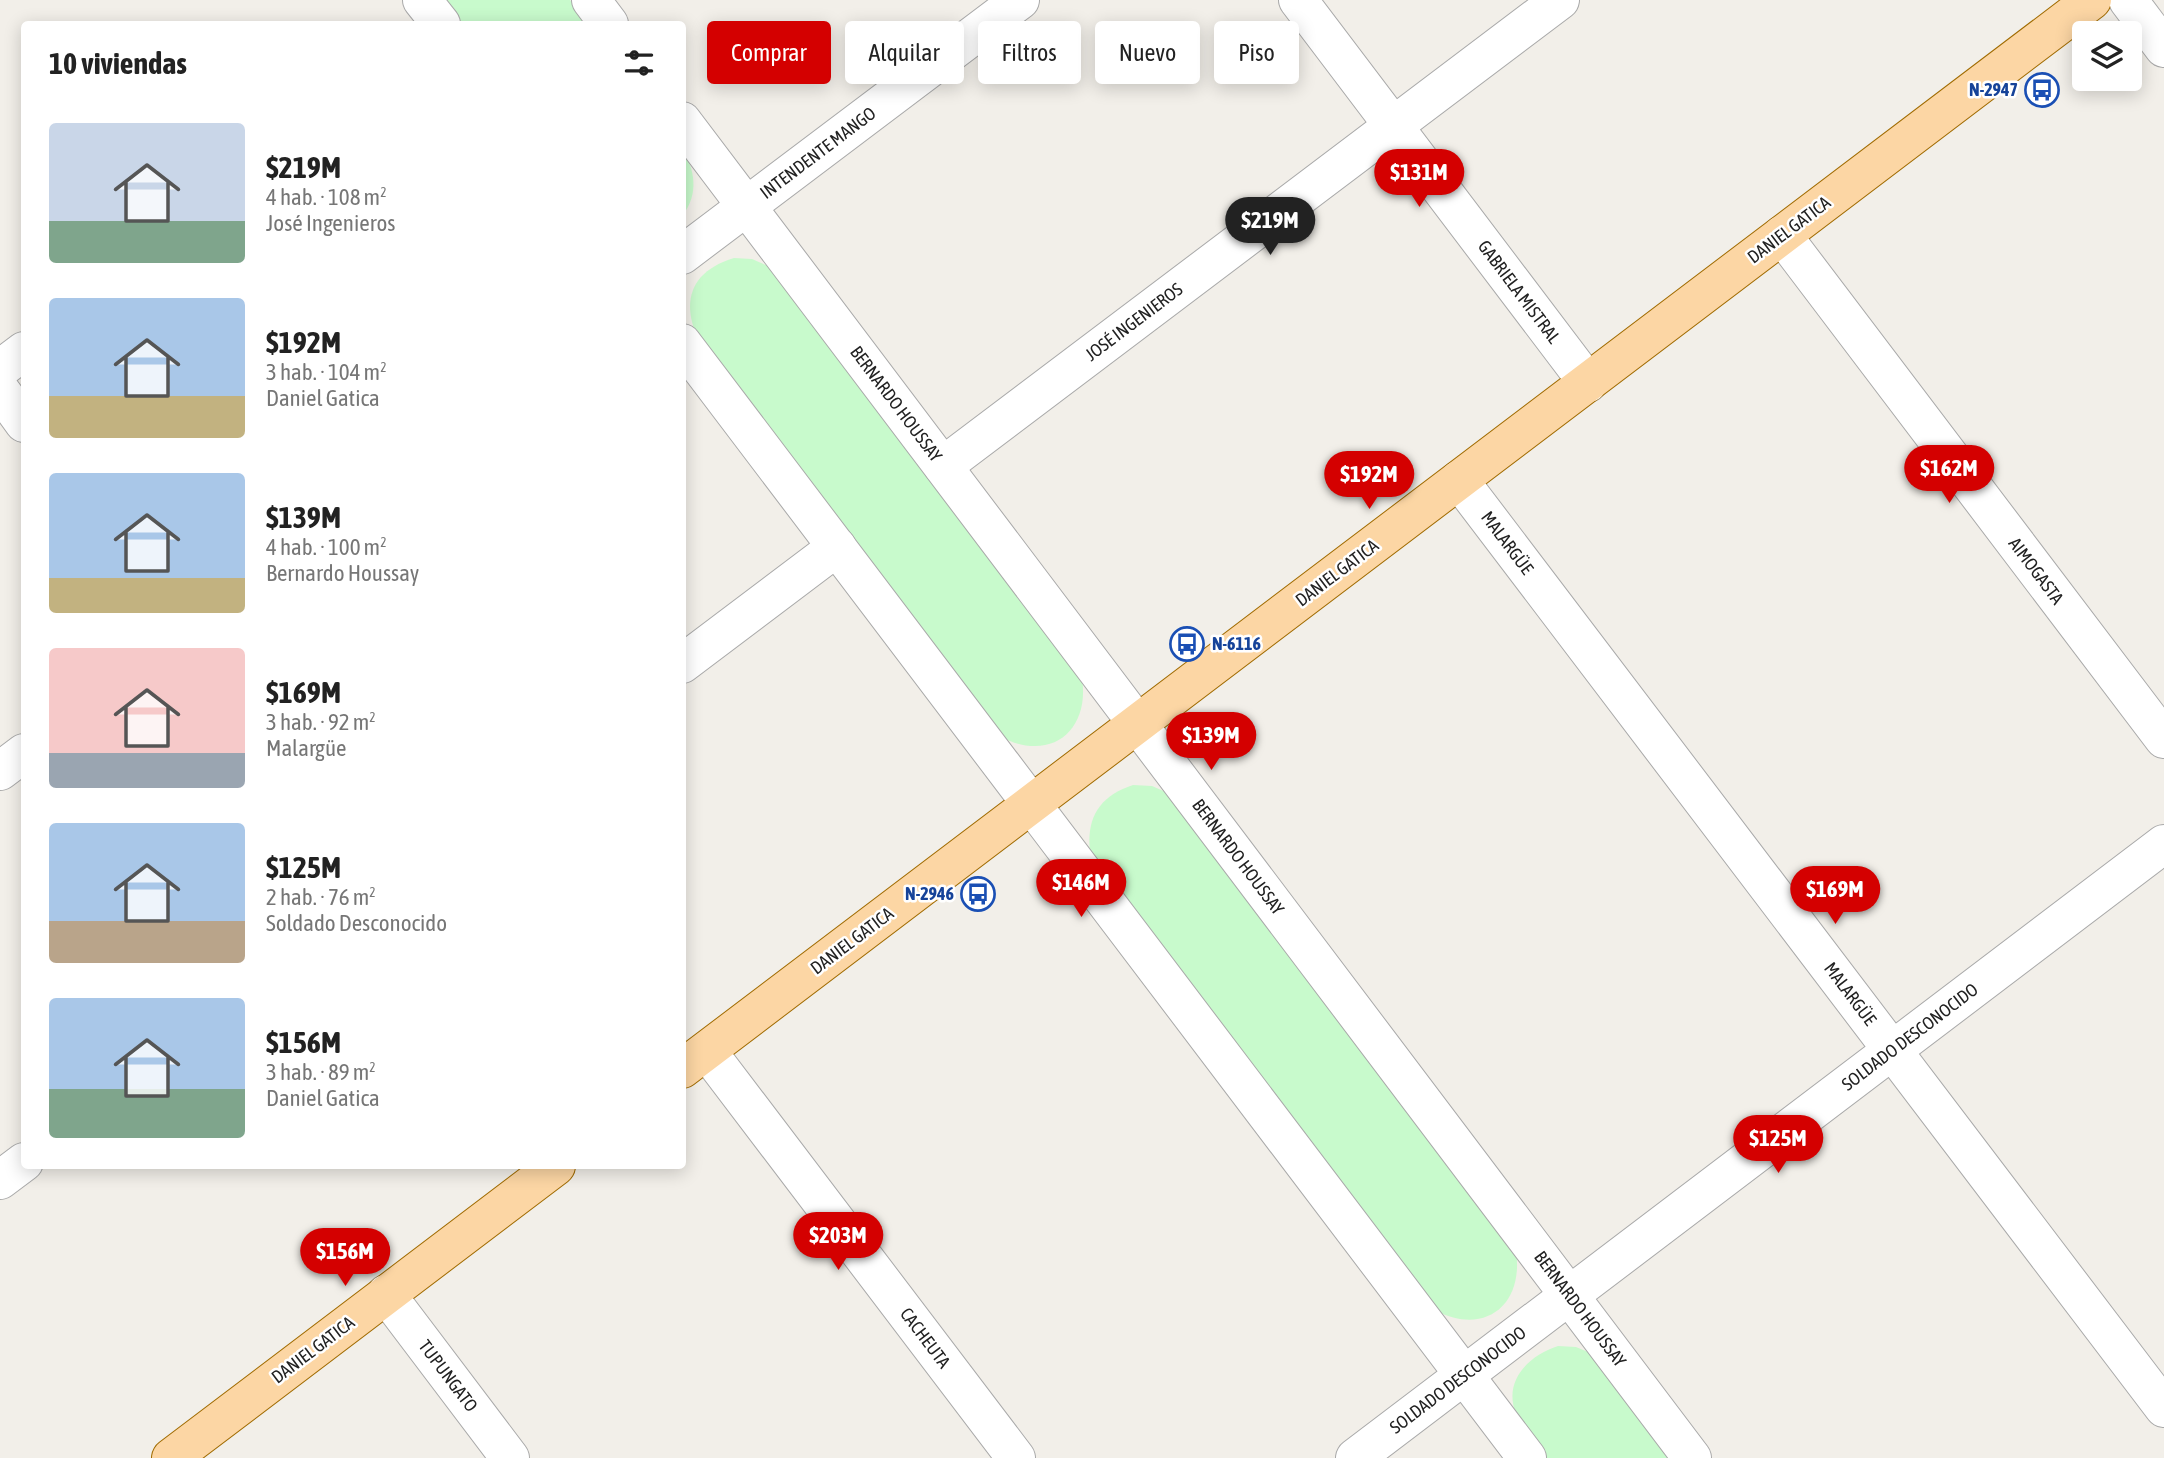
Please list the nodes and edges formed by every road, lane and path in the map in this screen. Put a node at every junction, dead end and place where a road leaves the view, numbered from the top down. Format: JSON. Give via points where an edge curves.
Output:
{"nodes":[{"id":1,"x":422,"y":0,"type":"edge"},
{"id":2,"x":591,"y":0,"type":"edge"},
{"id":3,"x":1020,"y":0,"type":"edge"},
{"id":4,"x":1298,"y":0,"type":"edge"},
{"id":5,"x":1560,"y":0,"type":"edge"},
{"id":6,"x":2092,"y":0,"type":"edge"},
{"id":7,"x":2128,"y":0,"type":"edge"},
{"id":8,"x":438,"y":21,"type":"edge"},
{"id":9,"x":607,"y":21,"type":"edge"},
{"id":10,"x":2164,"y":48,"type":"edge"},
{"id":11,"x":686,"y":126,"type":"edge"},
{"id":12,"x":1393,"y":126,"type":"junction"},
{"id":13,"x":747,"y":206,"type":"junction"},
{"id":14,"x":1782,"y":235,"type":"junction"},
{"id":15,"x":686,"y":252,"type":"edge"},
{"id":16,"x":686,"y":348,"type":"edge"},
{"id":17,"x":21,"y":353,"type":"edge"},
{"id":18,"x":0,"y":369,"type":"edge"},
{"id":19,"x":1588,"y":383,"type":"junction"},
{"id":20,"x":0,"y":390,"type":"edge"},
{"id":21,"x":21,"y":419,"type":"edge"},
{"id":22,"x":943,"y":466,"type":"junction"},
{"id":23,"x":1459,"y":480,"type":"junction"},
{"id":24,"x":837,"y":547,"type":"junction"},
{"id":25,"x":686,"y":661,"type":"edge"},
{"id":26,"x":1138,"y":724,"type":"junction"},
{"id":27,"x":2164,"y":739,"type":"edge"},
{"id":28,"x":21,"y":755,"type":"edge"},
{"id":29,"x":0,"y":771,"type":"edge"},
{"id":30,"x":1032,"y":804,"type":"junction"},
{"id":31,"x":2164,"y":844,"type":"edge"},
{"id":32,"x":1892,"y":1051,"type":"junction"},
{"id":33,"x":695,"y":1060,"type":"edge"},
{"id":34,"x":21,"y":1163,"type":"edge"},
{"id":35,"x":552,"y":1169,"type":"edge"},
{"id":36,"x":0,"y":1180,"type":"edge"},
{"id":37,"x":386,"y":1294,"type":"junction"},
{"id":38,"x":1570,"y":1296,"type":"junction"},
{"id":39,"x":1464,"y":1375,"type":"junction"},
{"id":40,"x":2164,"y":1408,"type":"edge"},
{"id":41,"x":171,"y":1458,"type":"edge"},
{"id":42,"x":510,"y":1458,"type":"edge"},
{"id":43,"x":1016,"y":1458,"type":"edge"},
{"id":44,"x":1355,"y":1458,"type":"edge"},
{"id":45,"x":1527,"y":1458,"type":"edge"},
{"id":46,"x":1692,"y":1458,"type":"edge"}],
"edges":[{"from":1,"to":8,"type":"street"},
{"from":2,"to":9,"type":"street"},
{"from":3,"to":13,"type":"street","name":"INTENDENTE MANGO"},
{"from":4,"to":12,"type":"street","name":"GABRIELA MISTRAL"},
{"from":5,"to":12,"type":"street","name":"JOSÉ INGENIEROS"},
{"from":6,"to":14,"type":"main road","name":"DANIEL GATICA"},
{"from":7,"to":10,"type":"street"},
{"from":11,"to":13,"type":"street","name":"BERNARDO HOUSSAY"},
{"from":12,"to":19,"type":"street","name":"GABRIELA MISTRAL"},
{"from":12,"to":22,"type":"street","name":"JOSÉ INGENIEROS"},
{"from":13,"to":15,"type":"street","name":"INTENDENTE MANGO"},
{"from":13,"to":22,"type":"street","name":"BERNARDO HOUSSAY"},
{"from":14,"to":19,"type":"main road","name":"DANIEL GATICA"},
{"from":14,"to":27,"type":"street","name":"AIMOGASTA"},
{"from":16,"to":24,"type":"street"},
{"from":17,"to":18,"type":"street"},
{"from":19,"to":23,"type":"main road","name":"DANIEL GATICA"},
{"from":20,"to":21,"type":"street"},
{"from":22,"to":26,"type":"street","name":"BERNARDO HOUSSAY"},
{"from":23,"to":26,"type":"main road","name":"DANIEL GATICA"},
{"from":23,"to":32,"type":"street","name":"MALARGÜE"},
{"from":24,"to":25,"type":"street"},
{"from":24,"to":30,"type":"street"},
{"from":26,"to":30,"type":"main road","name":"DANIEL GATICA"},
{"from":26,"to":38,"type":"street","name":"BERNARDO HOUSSAY"},
{"from":28,"to":29,"type":"street"},
{"from":30,"to":33,"type":"main road","name":"DANIEL GATICA"},
{"from":30,"to":39,"type":"street"},
{"from":31,"to":32,"type":"street","name":"SOLDADO DESCONOCIDO"},
{"from":32,"to":38,"type":"street","name":"SOLDADO DESCONOCIDO"},
{"from":32,"to":40,"type":"street","name":"MALARGÜE"},
{"from":33,"to":43,"type":"street","name":"CACHEUTA"},
{"from":34,"to":36,"type":"street"},
{"from":35,"to":37,"type":"main road","name":"DANIEL GATICA"},
{"from":37,"to":41,"type":"main road","name":"DANIEL GATICA"},
{"from":37,"to":42,"type":"street","name":"TUPUNGATO"},
{"from":38,"to":39,"type":"street","name":"SOLDADO DESCONOCIDO"},
{"from":38,"to":46,"type":"street","name":"BERNARDO HOUSSAY"},
{"from":39,"to":44,"type":"street","name":"SOLDADO DESCONOCIDO"},
{"from":39,"to":45,"type":"street"}]}
